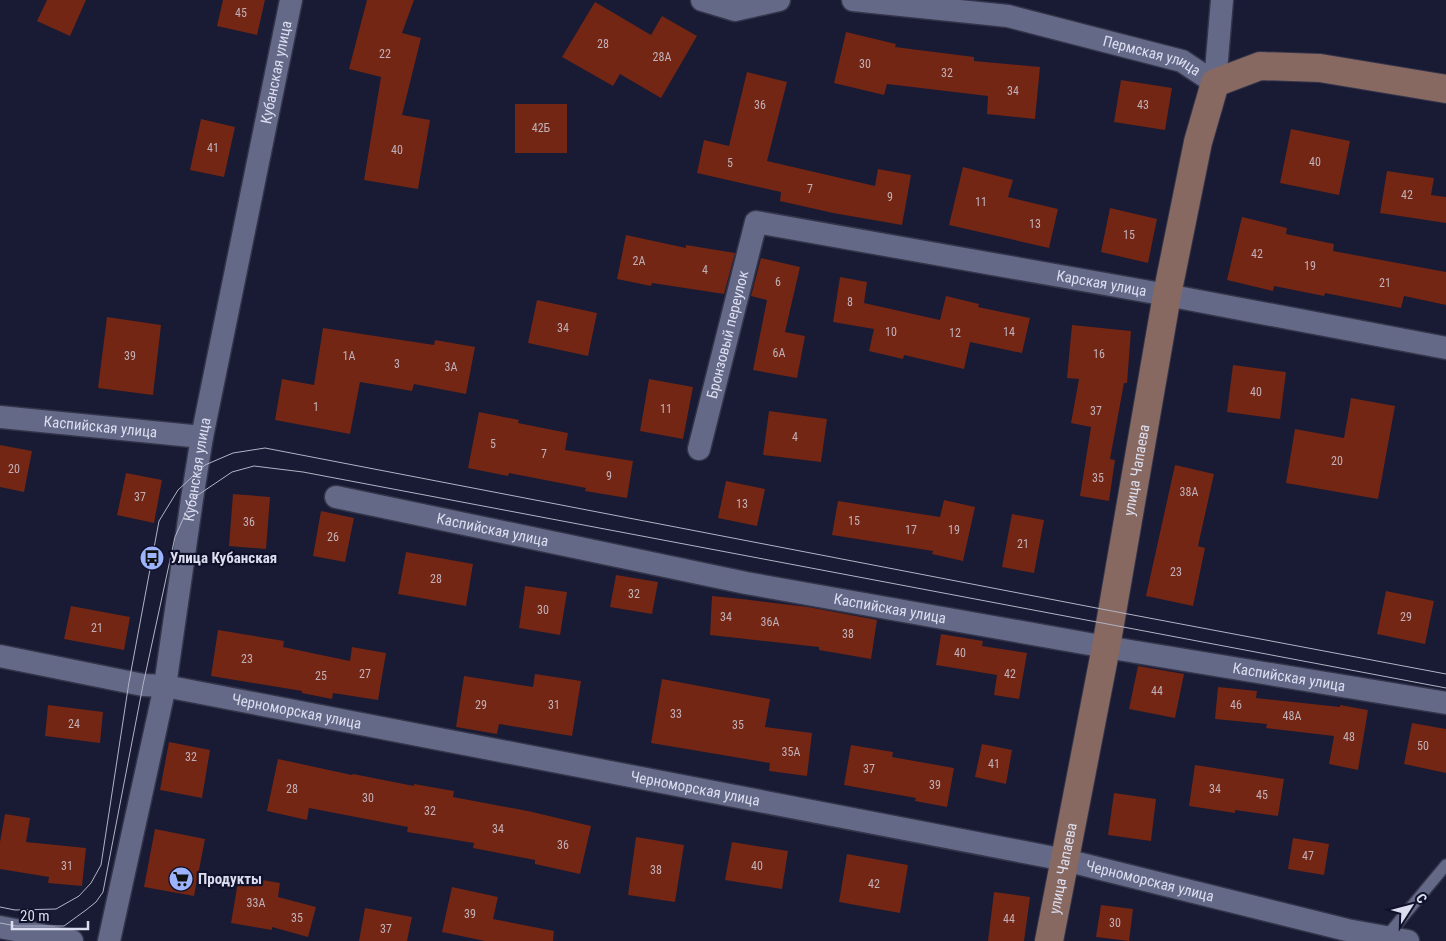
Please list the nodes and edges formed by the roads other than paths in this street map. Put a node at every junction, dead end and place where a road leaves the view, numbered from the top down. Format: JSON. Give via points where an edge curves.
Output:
{"nodes":[{"id":1,"x":291,"y":0,"type":"edge"},
{"id":2,"x":702,"y":0,"type":"edge"},
{"id":3,"x":779,"y":0,"type":"edge"},
{"id":4,"x":853,"y":0,"type":"edge"},
{"id":5,"x":1222,"y":0,"type":"edge"},
{"id":6,"x":1215,"y":82,"type":"junction"},
{"id":7,"x":1446,"y":89,"type":"edge"},
{"id":8,"x":756,"y":222,"type":"joint"},
{"id":9,"x":1167,"y":295,"type":"junction"},
{"id":10,"x":1446,"y":348,"type":"edge"},
{"id":11,"x":0,"y":417,"type":"edge"},
{"id":12,"x":202,"y":437,"type":"junction"},
{"id":13,"x":699,"y":449,"type":"dead end"},
{"id":14,"x":336,"y":497,"type":"dead end"},
{"id":15,"x":1106,"y":647,"type":"junction"},
{"id":16,"x":0,"y":656,"type":"edge"},
{"id":17,"x":165,"y":686,"type":"junction"},
{"id":18,"x":1446,"y":704,"type":"edge"},
{"id":19,"x":1066,"y":860,"type":"junction"},
{"id":20,"x":1446,"y":865,"type":"edge"},
{"id":21,"x":0,"y":926,"type":"edge"},
{"id":22,"x":1397,"y":939,"type":"edge"},
{"id":23,"x":72,"y":941,"type":"edge"},
{"id":24,"x":110,"y":941,"type":"edge"},
{"id":25,"x":1049,"y":941,"type":"edge"}],
"edges":[{"from":1,"to":12,"type":"street","name":"Кубанская улица"},
{"from":2,"to":3,"type":"street","via":[[735,10]]},
{"from":4,"to":6,"type":"street","name":"Пермская улица","via":[[1008,16],[1182,61]]},
{"from":5,"to":6,"type":"street","name":"улица Чапаева"},
{"from":6,"to":7,"type":"street","name":"Пермская улица","via":[[1260,66],[1320,68]]},
{"from":6,"to":9,"type":"street","name":"улица Чапаева","via":[[1198,142]]},
{"from":8,"to":9,"type":"street","name":"Карская улица"},
{"from":8,"to":13,"type":"street","name":"Бронзовый переулок"},
{"from":9,"to":10,"type":"street","name":"Карская улица"},
{"from":9,"to":15,"type":"street","name":"улица Чапаева"},
{"from":11,"to":12,"type":"street","name":"Каспийская улица"},
{"from":12,"to":17,"type":"street","name":"Кубанская улица"},
{"from":14,"to":15,"type":"street","name":"Каспийская улица","via":[[746,583]]},
{"from":15,"to":18,"type":"street","name":"Каспийская улица"},
{"from":15,"to":19,"type":"street","name":"улица Чапаева"},
{"from":16,"to":17,"type":"street","name":"Черноморская улица","via":[[143,685]]},
{"from":17,"to":19,"type":"street","name":"Черноморская улица"},
{"from":17,"to":24,"type":"street","name":"Кубанская улица"},
{"from":19,"to":22,"type":"street","name":"Черноморская улица","via":[[1347,930]]},
{"from":19,"to":25,"type":"street","name":"улица Чапаева"},
{"from":20,"to":22,"type":"lane"},
{"from":21,"to":23,"type":"street"}]}
